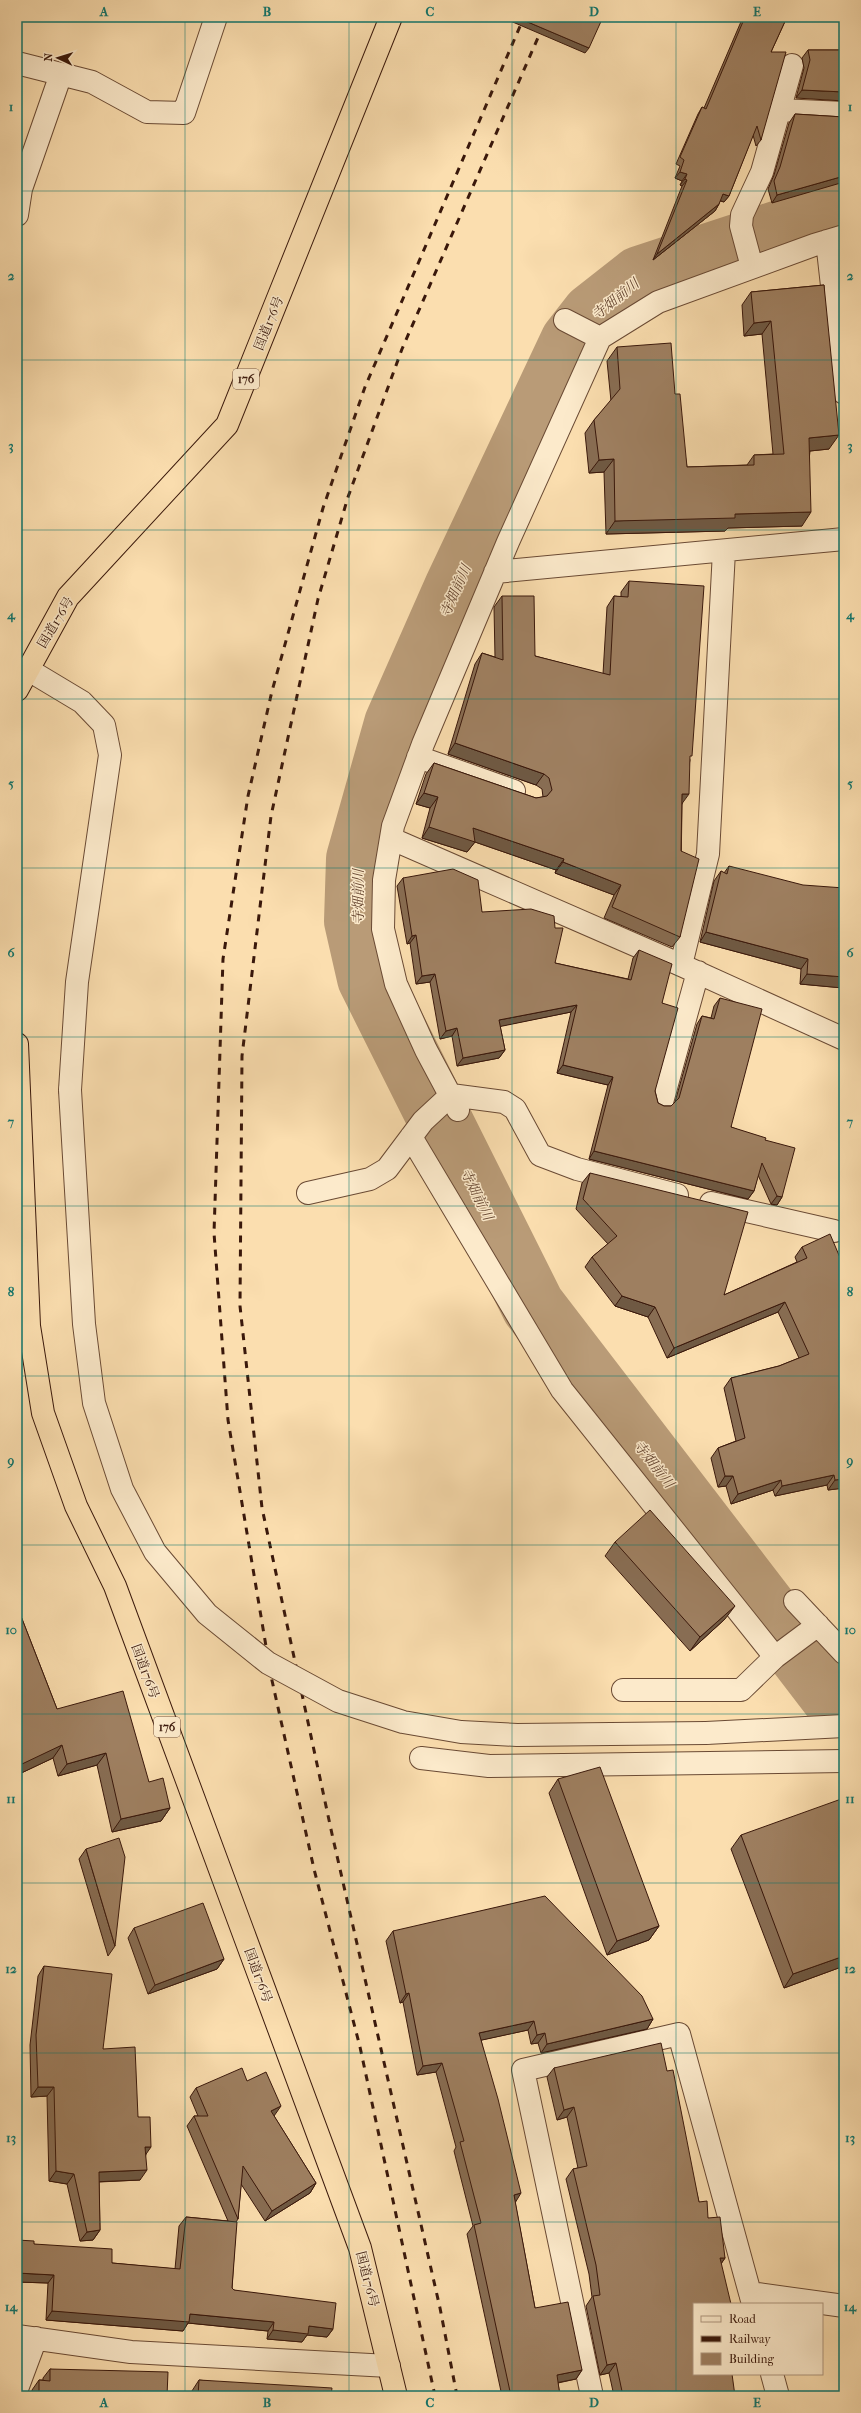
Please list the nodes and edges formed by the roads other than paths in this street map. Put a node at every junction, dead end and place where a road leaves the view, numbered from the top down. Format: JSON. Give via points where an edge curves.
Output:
{"nodes":[{"id":1,"x":216,"y":17,"type":"edge"},
{"id":2,"x":391,"y":17,"type":"edge"},
{"id":3,"x":17,"y":63,"type":"edge"},
{"id":4,"x":792,"y":65,"type":"dead end"},
{"id":5,"x":61,"y":74,"type":"junction"},
{"id":6,"x":779,"y":110,"type":"junction"},
{"id":7,"x":844,"y":113,"type":"edge"},
{"id":8,"x":17,"y":215,"type":"edge"},
{"id":9,"x":836,"y":239,"type":"edge"},
{"id":10,"x":752,"y":267,"type":"junction"},
{"id":11,"x":565,"y":320,"type":"dead end"},
{"id":12,"x":600,"y":338,"type":"junction"},
{"id":13,"x":844,"y":393,"type":"edge"},
{"id":14,"x":844,"y":539,"type":"edge"},
{"id":15,"x":724,"y":551,"type":"junction"},
{"id":16,"x":495,"y":572,"type":"junction"},
{"id":17,"x":27,"y":669,"type":"junction"},
{"id":18,"x":17,"y":690,"type":"edge"},
{"id":19,"x":418,"y":756,"type":"junction"},
{"id":20,"x":532,"y":797,"type":"edge"},
{"id":21,"x":392,"y":839,"type":"junction"},
{"id":22,"x":689,"y":968,"type":"junction"},
{"id":23,"x":844,"y":1039,"type":"edge"},
{"id":24,"x":17,"y":1044,"type":"edge"},
{"id":25,"x":452,"y":1102,"type":"junction"},
{"id":26,"x":662,"y":1102,"type":"dead end"},
{"id":27,"x":417,"y":1129,"type":"junction"},
{"id":28,"x":20,"y":1183,"type":"edge"},
{"id":29,"x":308,"y":1193,"type":"dead end"},
{"id":30,"x":834,"y":1231,"type":"dead end"},
{"id":31,"x":23,"y":1327,"type":"edge"},
{"id":32,"x":795,"y":1601,"type":"dead end"},
{"id":33,"x":818,"y":1626,"type":"junction"},
{"id":34,"x":844,"y":1654,"type":"edge"},
{"id":35,"x":775,"y":1657,"type":"junction"},
{"id":36,"x":623,"y":1690,"type":"dead end"},
{"id":37,"x":837,"y":1727,"type":"edge"},
{"id":38,"x":421,"y":1758,"type":"dead end"},
{"id":39,"x":844,"y":1761,"type":"edge"},
{"id":40,"x":751,"y":2298,"type":"edge"},
{"id":41,"x":809,"y":2303,"type":"edge"},
{"id":42,"x":823,"y":2304,"type":"edge"},
{"id":43,"x":844,"y":2306,"type":"edge"},
{"id":44,"x":26,"y":2337,"type":"edge"},
{"id":45,"x":389,"y":2366,"type":"junction"},
{"id":46,"x":772,"y":2375,"type":"edge"},
{"id":47,"x":17,"y":2389,"type":"edge"},
{"id":48,"x":396,"y":2396,"type":"edge"},
{"id":49,"x":592,"y":2396,"type":"edge"},
{"id":50,"x":778,"y":2396,"type":"edge"}],
"edges":[{"from":1,"to":5,"type":"street","via":[[184,113],[147,112],[92,82]]},
{"from":2,"to":17,"type":"highway","name":"国道176号","number":"176","via":[[227,425],[68,597]]},
{"from":3,"to":5,"type":"street"},
{"from":4,"to":6,"type":"street"},
{"from":5,"to":8,"type":"street","via":[[21,189]]},
{"from":6,"to":7,"type":"street"},
{"from":6,"to":10,"type":"street","via":[[762,172],[742,215],[741,226]]},
{"from":9,"to":10,"type":"street"},
{"from":9,"to":13,"type":"street"},
{"from":10,"to":12,"type":"street","via":[[658,302]]},
{"from":11,"to":12,"type":"street"},
{"from":12,"to":16,"type":"street"},
{"from":14,"to":15,"type":"street"},
{"from":15,"to":16,"type":"street"},
{"from":15,"to":22,"type":"street","via":[[708,854]]},
{"from":16,"to":19,"type":"street"},
{"from":17,"to":18,"type":"highway","name":"国道176号","number":"176"},
{"from":17,"to":37,"type":"street","bridge":true,"via":[[82,702],[104,725],[110,755],[78,967],[70,1090],[83,1316],[94,1403],[122,1488],[155,1552],[207,1614],[268,1663],[338,1701],[403,1722],[461,1732],[517,1735],[706,1733]]},
{"from":19,"to":20,"type":"street"},
{"from":19,"to":21,"type":"street","via":[[393,826]]},
{"from":21,"to":22,"type":"street"},
{"from":21,"to":25,"type":"street","via":[[384,880],[383,929],[386,943],[396,984]]},
{"from":22,"to":23,"type":"street"},
{"from":22,"to":26,"type":"street"},
{"from":24,"to":28,"type":"highway","name":"国道176号","number":"176"},
{"from":25,"to":27,"type":"street"},
{"from":25,"to":30,"type":"street","via":[[504,1102],[515,1108],[540,1155],[577,1169],[686,1198]]},
{"from":27,"to":29,"type":"street","via":[[387,1169],[370,1179]]},
{"from":27,"to":35,"type":"street","via":[[562,1390]]},
{"from":28,"to":31,"type":"highway","name":"国道176号","number":"176"},
{"from":31,"to":45,"type":"highway","name":"国道176号","number":"176","via":[[43,1413],[76,1506],[115,1586],[360,2248]]},
{"from":32,"to":33,"type":"street"},
{"from":33,"to":34,"type":"street"},
{"from":33,"to":35,"type":"street"},
{"from":35,"to":36,"type":"street","via":[[741,1690]]},
{"from":38,"to":39,"type":"street","via":[[489,1766]]},
{"from":40,"to":41,"type":"street"},
{"from":40,"to":49,"type":"street","via":[[679,2034],[523,2070]]},
{"from":42,"to":43,"type":"street"},
{"from":44,"to":45,"type":"street","via":[[131,2352]]},
{"from":44,"to":47,"type":"street"},
{"from":45,"to":48,"type":"highway","name":"国道176号","number":"176"},
{"from":46,"to":50,"type":"street"}]}
